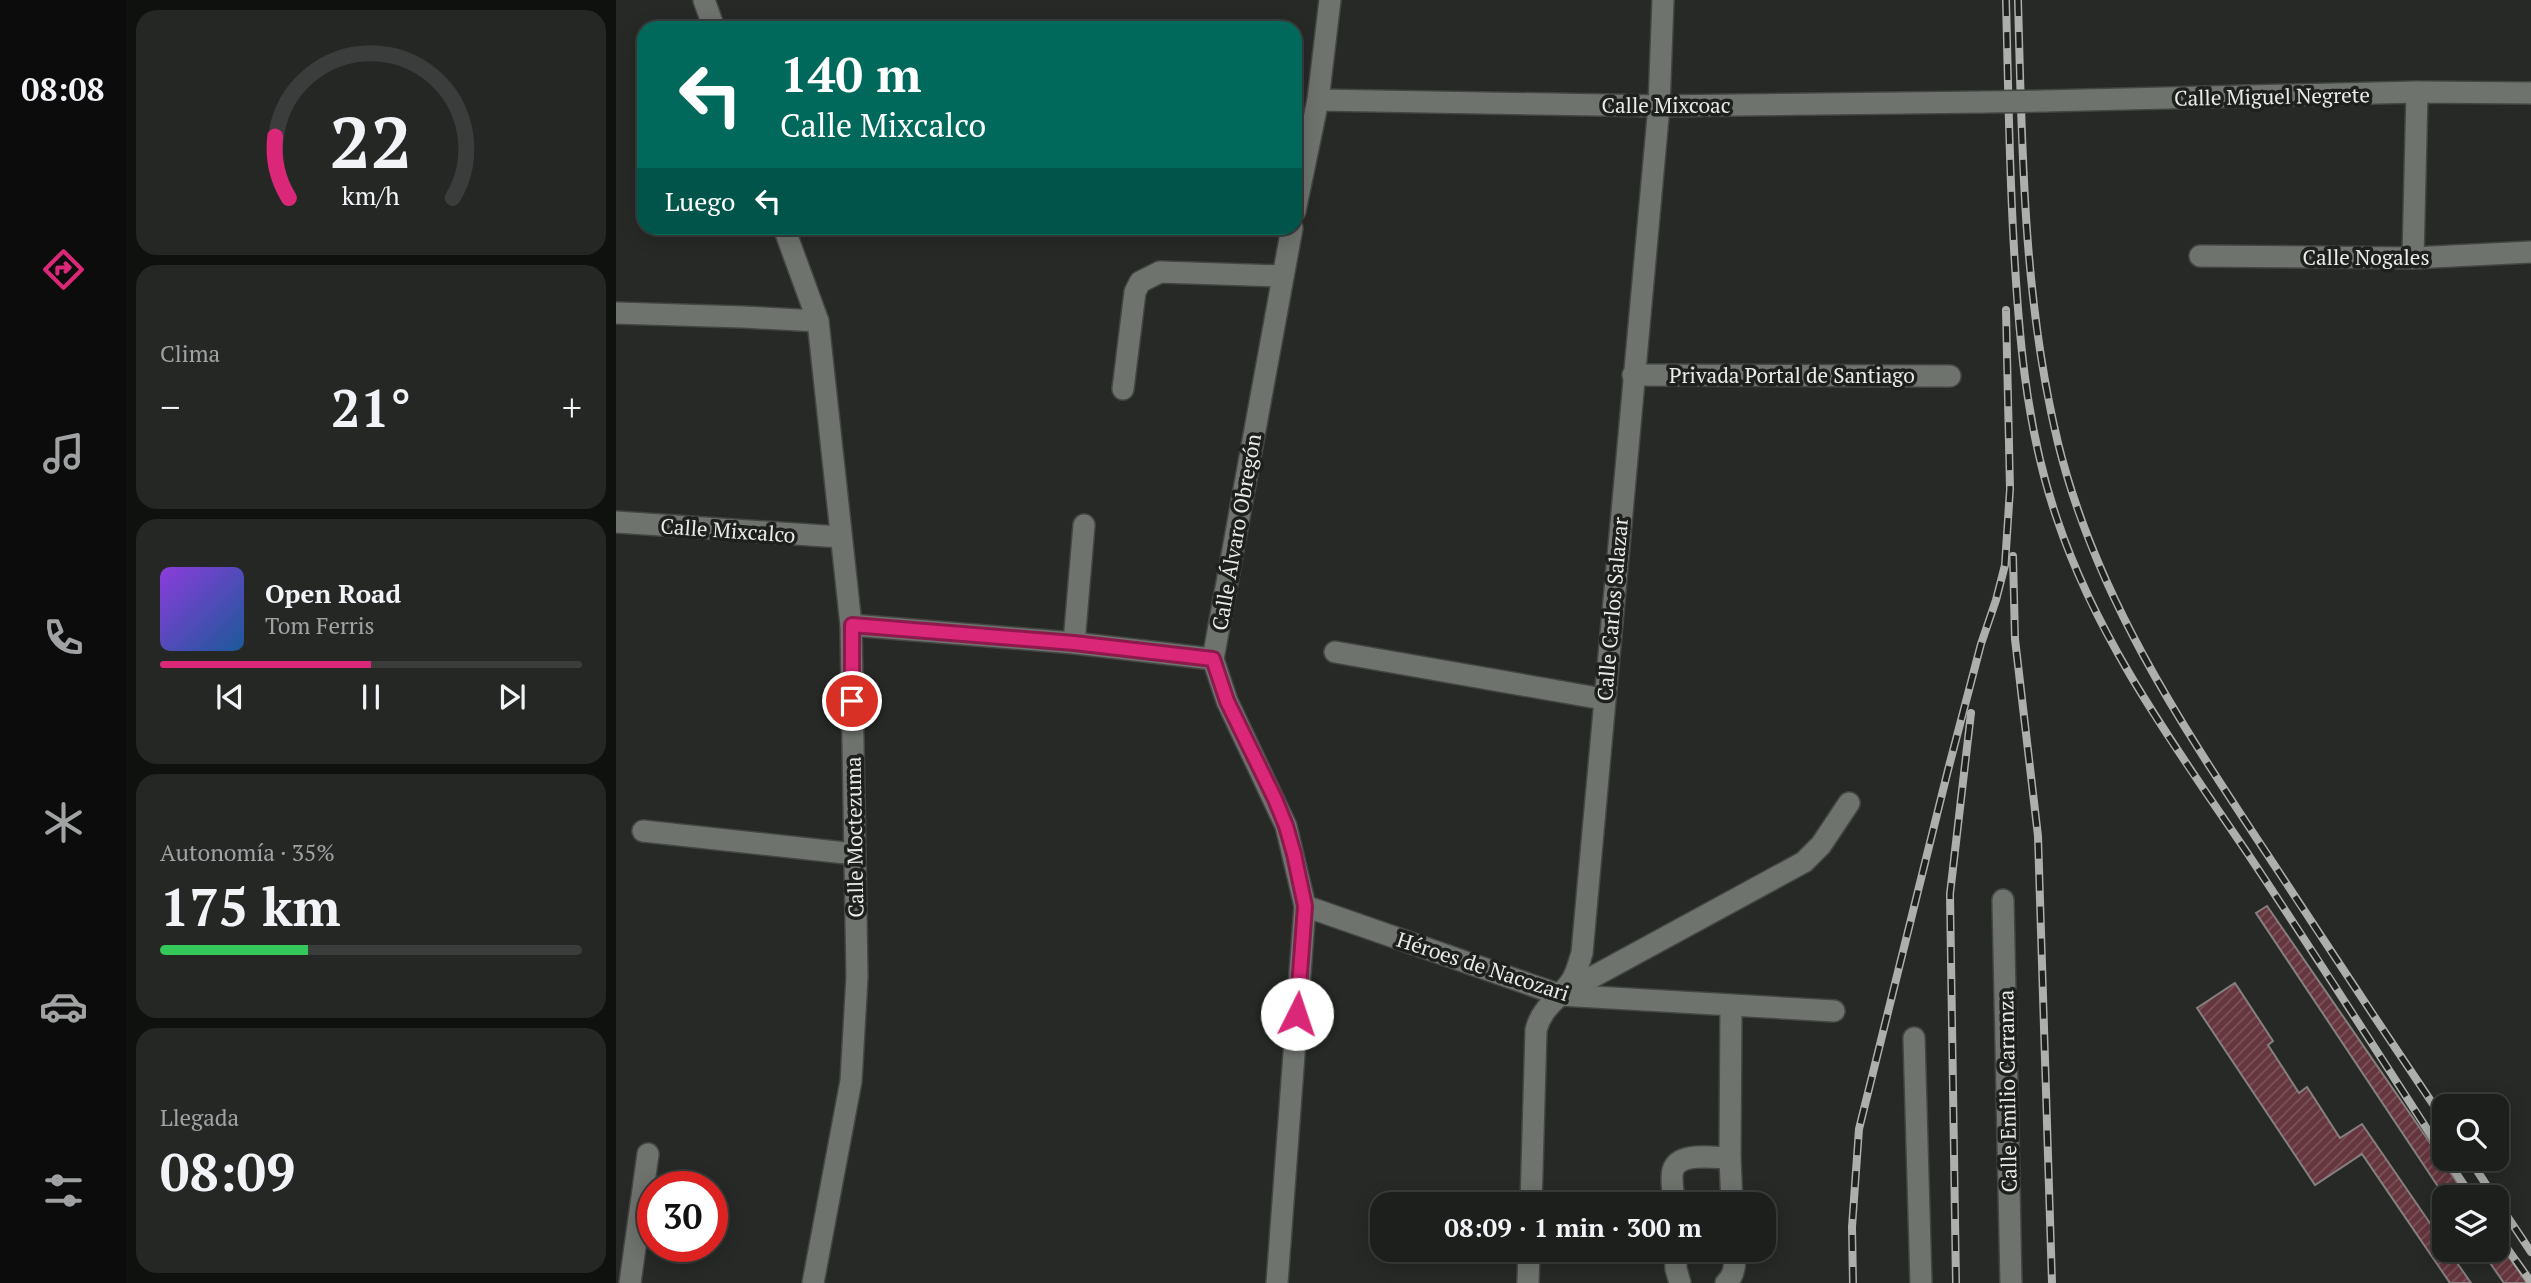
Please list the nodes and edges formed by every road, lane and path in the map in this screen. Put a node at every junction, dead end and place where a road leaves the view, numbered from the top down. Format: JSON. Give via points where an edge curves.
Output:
{"nodes":[{"id":1,"x":704,"y":0,"type":"edge"},
{"id":2,"x":1330,"y":0,"type":"edge"},
{"id":3,"x":1662,"y":0,"type":"edge"},
{"id":4,"x":712,"y":21,"type":"edge"},
{"id":5,"x":2417,"y":92,"type":"junction"},
{"id":6,"x":2531,"y":93,"type":"edge"},
{"id":7,"x":1318,"y":100,"type":"junction"},
{"id":8,"x":2014,"y":102,"type":"joint"},
{"id":9,"x":1659,"y":106,"type":"junction"},
{"id":10,"x":1303,"y":130,"type":"edge"},
{"id":11,"x":787,"y":235,"type":"edge"},
{"id":12,"x":1291,"y":235,"type":"edge"},
{"id":13,"x":2531,"y":252,"type":"edge"},
{"id":14,"x":2200,"y":256,"type":"dead end"},
{"id":15,"x":2413,"y":258,"type":"junction"},
{"id":16,"x":1283,"y":276,"type":"junction"},
{"id":17,"x":616,"y":313,"type":"edge"},
{"id":18,"x":818,"y":321,"type":"junction"},
{"id":19,"x":1633,"y":375,"type":"junction"},
{"id":20,"x":1950,"y":376,"type":"dead end"},
{"id":21,"x":1123,"y":389,"type":"dead end"},
{"id":22,"x":616,"y":522,"type":"edge"},
{"id":23,"x":1084,"y":525,"type":"dead end"},
{"id":24,"x":840,"y":537,"type":"junction"},
{"id":25,"x":852,"y":625,"type":"junction"},
{"id":26,"x":1074,"y":643,"type":"junction"},
{"id":27,"x":1335,"y":652,"type":"dead end"},
{"id":28,"x":1213,"y":659,"type":"junction"},
{"id":29,"x":1603,"y":699,"type":"junction"},
{"id":30,"x":1849,"y":803,"type":"dead end"},
{"id":31,"x":643,"y":831,"type":"dead end"},
{"id":32,"x":855,"y":853,"type":"junction"},
{"id":33,"x":2003,"y":900,"type":"dead end"},
{"id":34,"x":1305,"y":906,"type":"junction"},
{"id":35,"x":1560,"y":995,"type":"junction"},
{"id":36,"x":1731,"y":1007,"type":"junction"},
{"id":37,"x":1834,"y":1011,"type":"dead end"},
{"id":38,"x":1914,"y":1038,"type":"dead end"},
{"id":39,"x":648,"y":1154,"type":"dead end"},
{"id":40,"x":1730,"y":1158,"type":"junction"},
{"id":41,"x":1531,"y":1192,"type":"edge"},
{"id":42,"x":1674,"y":1192,"type":"edge"},
{"id":43,"x":1731,"y":1192,"type":"edge"},
{"id":44,"x":1529,"y":1262,"type":"edge"},
{"id":45,"x":1676,"y":1262,"type":"edge"},
{"id":46,"x":630,"y":1283,"type":"edge"},
{"id":47,"x":813,"y":1283,"type":"edge"},
{"id":48,"x":1277,"y":1283,"type":"edge"},
{"id":49,"x":1528,"y":1283,"type":"edge"},
{"id":50,"x":1680,"y":1283,"type":"edge"},
{"id":51,"x":1921,"y":1283,"type":"edge"},
{"id":52,"x":2011,"y":1283,"type":"edge"}],
"edges":[{"from":1,"to":4,"type":"street"},
{"from":2,"to":7,"type":"street"},
{"from":3,"to":9,"type":"street","name":"Calle Carlos Salazar"},
{"from":5,"to":6,"type":"street","name":"Calle Miguel Negrete"},
{"from":5,"to":8,"type":"street","name":"Calle Miguel Negrete","bridge":true},
{"from":5,"to":15,"type":"street"},
{"from":7,"to":9,"type":"street","name":"Calle Mixcoac"},
{"from":7,"to":10,"type":"street"},
{"from":8,"to":9,"type":"street","name":"Calle Mixcoac","bridge":true},
{"from":9,"to":19,"type":"street","name":"Calle Carlos Salazar"},
{"from":11,"to":18,"type":"street","name":"Calle Moctezuma"},
{"from":12,"to":16,"type":"street","name":"Calle Álvaro Obregón"},
{"from":13,"to":15,"type":"street","name":"Calle Nogales"},
{"from":14,"to":15,"type":"street","name":"Calle Nogales"},
{"from":16,"to":21,"type":"street","via":[[1160,272],[1140,282]]},
{"from":16,"to":28,"type":"street","name":"Calle Álvaro Obregón"},
{"from":17,"to":18,"type":"street"},
{"from":18,"to":24,"type":"street","name":"Calle Moctezuma"},
{"from":19,"to":20,"type":"street","name":"Privada Portal de Santiago"},
{"from":19,"to":29,"type":"street","name":"Calle Carlos Salazar"},
{"from":22,"to":24,"type":"street","name":"Calle Mixcalco"},
{"from":23,"to":26,"type":"street"},
{"from":24,"to":25,"type":"street","name":"Calle Moctezuma"},
{"from":25,"to":26,"type":"street"},
{"from":25,"to":32,"type":"street","name":"Calle Moctezuma"},
{"from":26,"to":28,"type":"street"},
{"from":27,"to":29,"type":"street"},
{"from":28,"to":34,"type":"street","name":"Calle Álvaro Obregón","via":[[1227,701],[1286,826]]},
{"from":29,"to":35,"type":"street","name":"Calle Carlos Salazar","via":[[1582,953],[1574,977]]},
{"from":30,"to":35,"type":"street","via":[[1804,862]]},
{"from":31,"to":32,"type":"street"},
{"from":32,"to":47,"type":"street","name":"Calle Moctezuma","via":[[857,976],[851,1081]]},
{"from":33,"to":52,"type":"street","name":"Calle Emilio Carranza"},
{"from":34,"to":35,"type":"street","name":"Héroes de Nacozari"},
{"from":34,"to":48,"type":"street","name":"Calle Álvaro Obregón"},
{"from":35,"to":36,"type":"street","name":"Héroes de Nacozari"},
{"from":35,"to":41,"type":"street","name":"Calle Carlos Salazar","via":[[1545,1009],[1536,1030]]},
{"from":36,"to":37,"type":"street","name":"Héroes de Nacozari"},
{"from":36,"to":40,"type":"street"},
{"from":38,"to":51,"type":"street"},
{"from":39,"to":46,"type":"street"},
{"from":40,"to":42,"type":"street","via":[[1678,1162],[1673,1171]]},
{"from":40,"to":43,"type":"street"},
{"from":44,"to":49,"type":"street"},
{"from":45,"to":50,"type":"street"}]}
